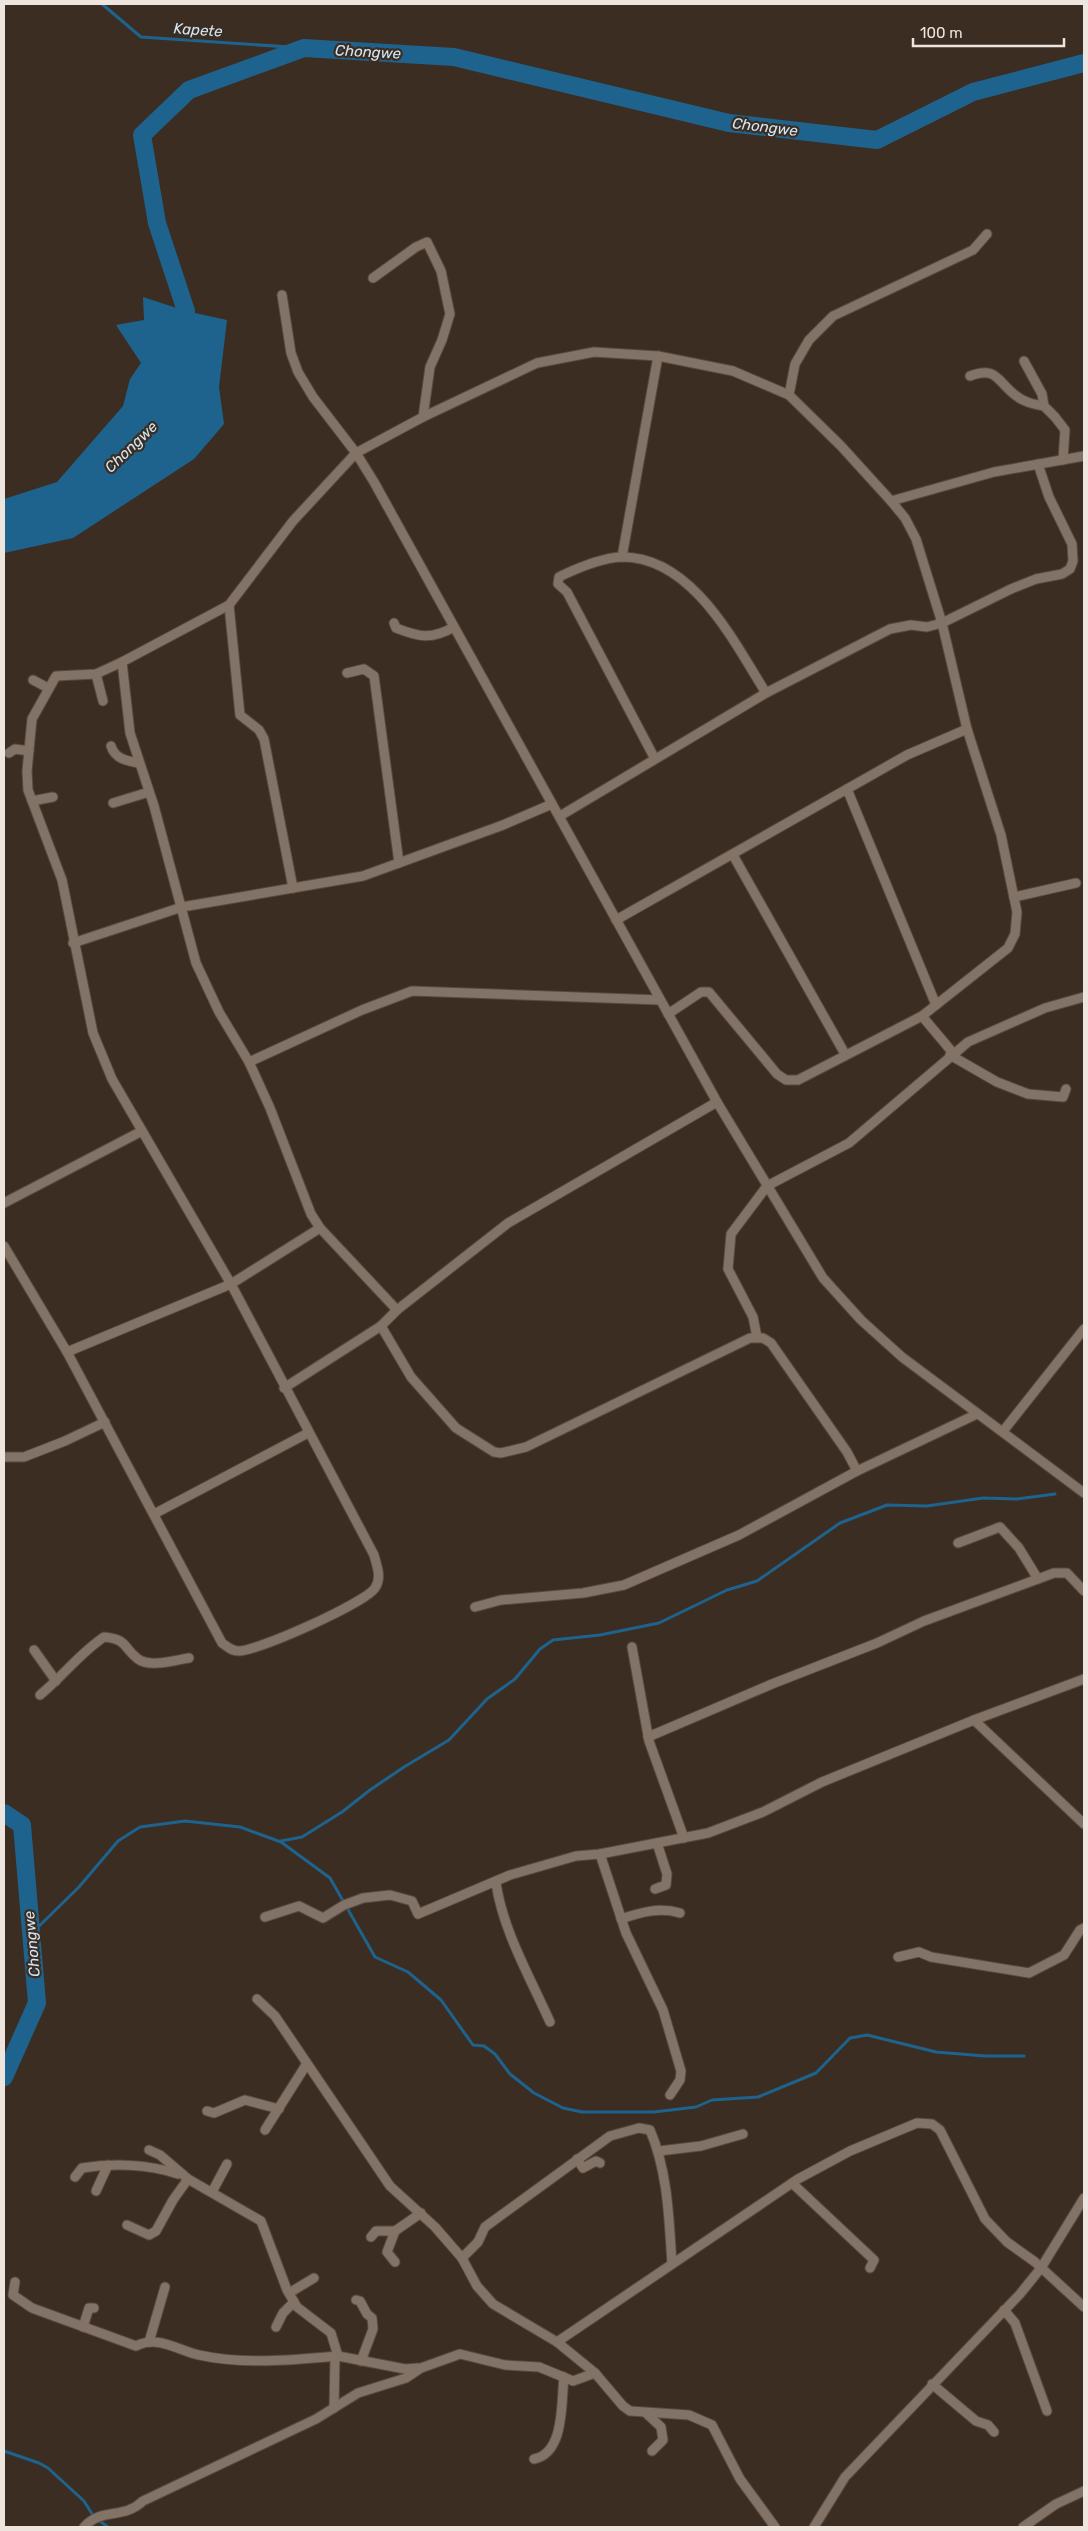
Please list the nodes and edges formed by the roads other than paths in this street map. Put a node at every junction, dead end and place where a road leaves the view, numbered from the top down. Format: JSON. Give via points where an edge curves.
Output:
{"nodes":[{"id":1,"x":987,"y":234,"type":"dead end"},
{"id":2,"x":373,"y":278,"type":"dead end"},
{"id":3,"x":282,"y":294,"type":"dead end"},
{"id":4,"x":658,"y":356,"type":"junction"},
{"id":5,"x":1024,"y":361,"type":"dead end"},
{"id":6,"x":970,"y":376,"type":"dead end"},
{"id":7,"x":789,"y":395,"type":"junction"},
{"id":8,"x":1044,"y":406,"type":"junction"},
{"id":9,"x":422,"y":417,"type":"junction"},
{"id":10,"x":356,"y":453,"type":"junction"},
{"id":11,"x":1084,"y":456,"type":"edge"},
{"id":12,"x":1063,"y":460,"type":"junction"},
{"id":13,"x":1038,"y":464,"type":"junction"},
{"id":14,"x":891,"y":501,"type":"junction"},
{"id":15,"x":622,"y":557,"type":"junction"},
{"id":16,"x":229,"y":605,"type":"junction"},
{"id":17,"x":394,"y":623,"type":"dead end"},
{"id":18,"x":942,"y":623,"type":"junction"},
{"id":19,"x":454,"y":627,"type":"junction"},
{"id":20,"x":122,"y":662,"type":"junction"},
{"id":21,"x":347,"y":673,"type":"dead end"},
{"id":22,"x":96,"y":674,"type":"junction"},
{"id":23,"x":33,"y":680,"type":"dead end"},
{"id":24,"x":48,"y":688,"type":"junction"},
{"id":25,"x":766,"y":693,"type":"junction"},
{"id":26,"x":103,"y":701,"type":"dead end"},
{"id":27,"x":967,"y":729,"type":"junction"},
{"id":28,"x":111,"y":746,"type":"dead end"},
{"id":29,"x":28,"y":751,"type":"junction"},
{"id":30,"x":9,"y":753,"type":"dead end"},
{"id":31,"x":656,"y":759,"type":"junction"},
{"id":32,"x":140,"y":763,"type":"junction"},
{"id":33,"x":847,"y":789,"type":"junction"},
{"id":34,"x":149,"y":792,"type":"junction"},
{"id":35,"x":53,"y":797,"type":"dead end"},
{"id":36,"x":32,"y":801,"type":"junction"},
{"id":37,"x":113,"y":802,"type":"dead end"},
{"id":38,"x":552,"y":804,"type":"junction"},
{"id":39,"x":560,"y":816,"type":"junction"},
{"id":40,"x":733,"y":855,"type":"junction"},
{"id":41,"x":399,"y":863,"type":"junction"},
{"id":42,"x":1076,"y":883,"type":"dead end"},
{"id":43,"x":293,"y":888,"type":"junction"},
{"id":44,"x":1014,"y":897,"type":"junction"},
{"id":45,"x":182,"y":907,"type":"junction"},
{"id":46,"x":616,"y":920,"type":"junction"},
{"id":47,"x":73,"y":943,"type":"junction"},
{"id":48,"x":1084,"y":997,"type":"edge"},
{"id":49,"x":660,"y":1000,"type":"junction"},
{"id":50,"x":936,"y":1005,"type":"junction"},
{"id":51,"x":668,"y":1014,"type":"junction"},
{"id":52,"x":922,"y":1016,"type":"junction"},
{"id":53,"x":845,"y":1054,"type":"junction"},
{"id":54,"x":952,"y":1054,"type":"junction"},
{"id":55,"x":249,"y":1062,"type":"junction"},
{"id":56,"x":1066,"y":1089,"type":"dead end"},
{"id":57,"x":717,"y":1102,"type":"junction"},
{"id":58,"x":142,"y":1131,"type":"junction"},
{"id":59,"x":767,"y":1186,"type":"junction"},
{"id":60,"x":4,"y":1203,"type":"edge"},
{"id":61,"x":320,"y":1228,"type":"junction"},
{"id":62,"x":4,"y":1246,"type":"edge"},
{"id":63,"x":231,"y":1284,"type":"junction"},
{"id":64,"x":397,"y":1310,"type":"junction"},
{"id":65,"x":381,"y":1326,"type":"junction"},
{"id":66,"x":1084,"y":1329,"type":"edge"},
{"id":67,"x":757,"y":1337,"type":"junction"},
{"id":68,"x":67,"y":1352,"type":"junction"},
{"id":69,"x":284,"y":1388,"type":"junction"},
{"id":70,"x":977,"y":1414,"type":"junction"},
{"id":71,"x":105,"y":1422,"type":"junction"},
{"id":72,"x":1004,"y":1430,"type":"junction"},
{"id":73,"x":308,"y":1433,"type":"junction"},
{"id":74,"x":4,"y":1457,"type":"edge"},
{"id":75,"x":857,"y":1472,"type":"junction"},
{"id":76,"x":1084,"y":1493,"type":"edge"},
{"id":77,"x":154,"y":1514,"type":"junction"},
{"id":78,"x":958,"y":1543,"type":"dead end"},
{"id":79,"x":1038,"y":1578,"type":"junction"},
{"id":80,"x":1084,"y":1592,"type":"edge"},
{"id":81,"x":475,"y":1607,"type":"dead end"},
{"id":82,"x":632,"y":1647,"type":"dead end"},
{"id":83,"x":34,"y":1650,"type":"dead end"},
{"id":84,"x":189,"y":1658,"type":"dead end"},
{"id":85,"x":1084,"y":1679,"type":"edge"},
{"id":86,"x":56,"y":1681,"type":"junction"},
{"id":87,"x":40,"y":1695,"type":"dead end"},
{"id":88,"x":974,"y":1720,"type":"junction"},
{"id":89,"x":648,"y":1737,"type":"junction"},
{"id":90,"x":1084,"y":1824,"type":"edge"},
{"id":91,"x":684,"y":1838,"type":"junction"},
{"id":92,"x":657,"y":1843,"type":"junction"},
{"id":93,"x":600,"y":1854,"type":"junction"},
{"id":94,"x":496,"y":1882,"type":"junction"},
{"id":95,"x":655,"y":1889,"type":"dead end"},
{"id":96,"x":680,"y":1913,"type":"dead end"},
{"id":97,"x":265,"y":1917,"type":"dead end"},
{"id":98,"x":621,"y":1919,"type":"junction"},
{"id":99,"x":1084,"y":1928,"type":"edge"},
{"id":100,"x":898,"y":1956,"type":"dead end"},
{"id":101,"x":258,"y":1999,"type":"dead end"},
{"id":102,"x":550,"y":2022,"type":"dead end"},
{"id":103,"x":306,"y":2065,"type":"junction"},
{"id":104,"x":670,"y":2095,"type":"dead end"},
{"id":105,"x":279,"y":2109,"type":"junction"},
{"id":106,"x":207,"y":2111,"type":"dead end"},
{"id":107,"x":265,"y":2130,"type":"dead end"},
{"id":108,"x":743,"y":2134,"type":"dead end"},
{"id":109,"x":149,"y":2150,"type":"dead end"},
{"id":110,"x":659,"y":2151,"type":"junction"},
{"id":111,"x":577,"y":2159,"type":"junction"},
{"id":112,"x":600,"y":2163,"type":"dead end"},
{"id":113,"x":227,"y":2164,"type":"dead end"},
{"id":114,"x":108,"y":2165,"type":"junction"},
{"id":115,"x":75,"y":2177,"type":"dead end"},
{"id":116,"x":187,"y":2178,"type":"junction"},
{"id":117,"x":792,"y":2183,"type":"junction"},
{"id":118,"x":96,"y":2191,"type":"dead end"},
{"id":119,"x":212,"y":2192,"type":"junction"},
{"id":120,"x":1084,"y":2198,"type":"edge"},
{"id":121,"x":421,"y":2213,"type":"junction"},
{"id":122,"x":127,"y":2224,"type":"dead end"},
{"id":123,"x":395,"y":2231,"type":"junction"},
{"id":124,"x":371,"y":2237,"type":"dead end"},
{"id":125,"x":462,"y":2258,"type":"junction"},
{"id":126,"x":395,"y":2262,"type":"dead end"},
{"id":127,"x":672,"y":2264,"type":"junction"},
{"id":128,"x":870,"y":2268,"type":"dead end"},
{"id":129,"x":1041,"y":2268,"type":"junction"},
{"id":130,"x":314,"y":2278,"type":"dead end"},
{"id":131,"x":15,"y":2282,"type":"dead end"},
{"id":132,"x":165,"y":2287,"type":"dead end"},
{"id":133,"x":292,"y":2297,"type":"junction"},
{"id":134,"x":356,"y":2300,"type":"dead end"},
{"id":135,"x":1084,"y":2307,"type":"edge"},
{"id":136,"x":94,"y":2308,"type":"dead end"},
{"id":137,"x":1004,"y":2310,"type":"junction"},
{"id":138,"x":84,"y":2327,"type":"junction"},
{"id":139,"x":276,"y":2327,"type":"dead end"},
{"id":140,"x":149,"y":2342,"type":"junction"},
{"id":141,"x":557,"y":2342,"type":"junction"},
{"id":142,"x":337,"y":2356,"type":"junction"},
{"id":143,"x":360,"y":2361,"type":"junction"},
{"id":144,"x":421,"y":2368,"type":"junction"},
{"id":145,"x":595,"y":2373,"type":"junction"},
{"id":146,"x":564,"y":2377,"type":"junction"},
{"id":147,"x":932,"y":2384,"type":"junction"},
{"id":148,"x":334,"y":2408,"type":"junction"},
{"id":149,"x":1048,"y":2411,"type":"dead end"},
{"id":150,"x":646,"y":2413,"type":"junction"},
{"id":151,"x":994,"y":2432,"type":"dead end"},
{"id":152,"x":652,"y":2451,"type":"dead end"},
{"id":153,"x":534,"y":2458,"type":"dead end"},
{"id":154,"x":1084,"y":2491,"type":"edge"},
{"id":155,"x":84,"y":2527,"type":"edge"},
{"id":156,"x":775,"y":2527,"type":"edge"},
{"id":157,"x":814,"y":2527,"type":"edge"},
{"id":158,"x":1023,"y":2527,"type":"edge"}],
"edges":[{"from":1,"to":7,"type":"street","via":[[973,250],[833,316],[809,340],[795,364]]},
{"from":2,"to":9,"type":"street","via":[[427,242],[441,271],[450,314],[430,367]]},
{"from":3,"to":10,"type":"street","via":[[291,353],[298,372]]},
{"from":4,"to":7,"type":"street","via":[[733,371]]},
{"from":4,"to":9,"type":"street","via":[[594,352],[537,364]]},
{"from":4,"to":15,"type":"street"},
{"from":5,"to":8,"type":"street","via":[[1042,394]]},
{"from":6,"to":8,"type":"street","via":[[981,372],[996,375],[1013,394],[1027,403]]},
{"from":7,"to":14,"type":"street"},
{"from":8,"to":12,"type":"street","via":[[1065,430]]},
{"from":9,"to":10,"type":"street"},
{"from":10,"to":16,"type":"street","via":[[293,521]]},
{"from":10,"to":19,"type":"street"},
{"from":11,"to":12,"type":"street"},
{"from":12,"to":13,"type":"street"},
{"from":13,"to":14,"type":"street","via":[[994,472]]},
{"from":13,"to":18,"type":"street","via":[[1049,497],[1072,544],[1070,569],[1011,589]]},
{"from":14,"to":18,"type":"street","via":[[916,539]]},
{"from":15,"to":25,"type":"street","via":[[655,563],[670,570],[702,598],[721,621]]},
{"from":15,"to":31,"type":"street","via":[[575,570],[559,577],[558,584],[567,592]]},
{"from":16,"to":20,"type":"street"},
{"from":16,"to":43,"type":"street","via":[[240,715],[259,730],[264,739]]},
{"from":17,"to":19,"type":"street","via":[[396,628],[419,637],[443,633]]},
{"from":18,"to":25,"type":"street","via":[[890,629]]},
{"from":18,"to":27,"type":"street"},
{"from":19,"to":38,"type":"street"},
{"from":20,"to":22,"type":"street"},
{"from":20,"to":32,"type":"street","via":[[130,733]]},
{"from":21,"to":41,"type":"street","via":[[364,669],[374,676]]},
{"from":22,"to":24,"type":"street","via":[[56,676]]},
{"from":22,"to":26,"type":"street"},
{"from":23,"to":24,"type":"street"},
{"from":24,"to":29,"type":"street","via":[[32,719]]},
{"from":25,"to":31,"type":"street"},
{"from":27,"to":33,"type":"street","via":[[906,755]]},
{"from":27,"to":44,"type":"street","via":[[1001,835]]},
{"from":28,"to":32,"type":"street","via":[[113,753],[124,760]]},
{"from":29,"to":30,"type":"street","via":[[15,749]]},
{"from":29,"to":36,"type":"street","via":[[28,790]]},
{"from":31,"to":39,"type":"street"},
{"from":32,"to":34,"type":"street"},
{"from":33,"to":40,"type":"street"},
{"from":33,"to":50,"type":"street"},
{"from":34,"to":37,"type":"street"},
{"from":34,"to":45,"type":"street"},
{"from":35,"to":36,"type":"street"},
{"from":36,"to":47,"type":"street","via":[[62,880]]},
{"from":38,"to":39,"type":"street"},
{"from":38,"to":41,"type":"street"},
{"from":39,"to":46,"type":"street"},
{"from":40,"to":46,"type":"street"},
{"from":40,"to":53,"type":"street"},
{"from":41,"to":43,"type":"street","via":[[363,876]]},
{"from":42,"to":44,"type":"street"},
{"from":43,"to":45,"type":"street"},
{"from":44,"to":50,"type":"street","via":[[1017,912],[1015,929],[1008,948]]},
{"from":45,"to":47,"type":"street"},
{"from":45,"to":55,"type":"street","via":[[196,962],[219,1012]]},
{"from":46,"to":49,"type":"street"},
{"from":47,"to":58,"type":"street","via":[[93,1033],[112,1079]]},
{"from":48,"to":54,"type":"street","via":[[1046,1008],[968,1042]]},
{"from":49,"to":51,"type":"street"},
{"from":49,"to":55,"type":"street","via":[[412,991],[362,1010]]},
{"from":50,"to":52,"type":"street"},
{"from":51,"to":53,"type":"street","via":[[701,992],[709,992],[770,1068],[786,1080],[798,1080]]},
{"from":51,"to":57,"type":"street"},
{"from":52,"to":53,"type":"street"},
{"from":52,"to":54,"type":"street"},
{"from":54,"to":56,"type":"street","via":[[997,1082],[1028,1094],[1063,1097]]},
{"from":54,"to":59,"type":"street","via":[[849,1143]]},
{"from":55,"to":61,"type":"street","via":[[311,1214]]},
{"from":57,"to":59,"type":"street"},
{"from":57,"to":64,"type":"street","via":[[508,1223]]},
{"from":58,"to":60,"type":"street"},
{"from":58,"to":63,"type":"street"},
{"from":59,"to":67,"type":"street","via":[[731,1234],[728,1269],[753,1317]]},
{"from":59,"to":70,"type":"street","via":[[823,1278],[861,1320],[902,1357]]},
{"from":61,"to":63,"type":"street"},
{"from":61,"to":64,"type":"street"},
{"from":62,"to":68,"type":"street"},
{"from":63,"to":68,"type":"street"},
{"from":63,"to":69,"type":"street"},
{"from":64,"to":65,"type":"street"},
{"from":65,"to":67,"type":"street","via":[[411,1377],[456,1428],[500,1453],[526,1447]]},
{"from":65,"to":69,"type":"street"},
{"from":66,"to":72,"type":"street"},
{"from":67,"to":75,"type":"street","via":[[771,1343],[847,1452]]},
{"from":68,"to":71,"type":"street"},
{"from":69,"to":73,"type":"street"},
{"from":70,"to":72,"type":"street"},
{"from":70,"to":75,"type":"street"},
{"from":71,"to":74,"type":"street","via":[[24,1457]]},
{"from":71,"to":77,"type":"street"},
{"from":72,"to":76,"type":"street"},
{"from":73,"to":77,"type":"street"},
{"from":73,"to":77,"type":"street","via":[[374,1555],[380,1575],[370,1596],[278,1639],[246,1650],[231,1650],[215,1632]]},
{"from":75,"to":81,"type":"street","via":[[739,1535],[624,1585],[584,1593],[501,1600]]},
{"from":78,"to":79,"type":"street","via":[[1000,1527],[1019,1548]]},
{"from":79,"to":80,"type":"street","via":[[1067,1573]]},
{"from":79,"to":89,"type":"street","via":[[924,1621]]},
{"from":82,"to":89,"type":"street"},
{"from":83,"to":86,"type":"street"},
{"from":84,"to":86,"type":"street","via":[[149,1663],[139,1660],[122,1640],[104,1637]]},
{"from":85,"to":88,"type":"street"},
{"from":86,"to":87,"type":"street"},
{"from":88,"to":90,"type":"street"},
{"from":88,"to":91,"type":"street","via":[[822,1782],[763,1812],[708,1833]]},
{"from":89,"to":91,"type":"street"},
{"from":91,"to":92,"type":"street"},
{"from":92,"to":93,"type":"street"},
{"from":92,"to":95,"type":"street","via":[[667,1874],[666,1884]]},
{"from":93,"to":94,"type":"street","via":[[576,1856]]},
{"from":93,"to":98,"type":"street"},
{"from":94,"to":97,"type":"street","via":[[418,1914],[412,1901],[390,1894],[357,1899],[323,1918],[299,1906]]},
{"from":94,"to":102,"type":"street","via":[[498,1901],[508,1928]]},
{"from":96,"to":98,"type":"street","via":[[671,1910],[642,1911]]},
{"from":98,"to":104,"type":"street","via":[[663,2010],[681,2071],[680,2080]]},
{"from":99,"to":100,"type":"street","via":[[1064,1955],[1029,1973],[931,1957],[919,1952]]},
{"from":101,"to":103,"type":"street","via":[[275,2016]]},
{"from":103,"to":105,"type":"street"},
{"from":103,"to":121,"type":"street","via":[[331,2097],[384,2179]]},
{"from":105,"to":106,"type":"street","via":[[245,2100],[214,2113]]},
{"from":105,"to":107,"type":"street"},
{"from":108,"to":110,"type":"street","via":[[701,2146]]},
{"from":109,"to":116,"type":"street"},
{"from":110,"to":111,"type":"street","via":[[650,2130],[639,2128],[610,2136]]},
{"from":110,"to":127,"type":"street"},
{"from":111,"to":112,"type":"street","via":[[583,2168],[596,2161]]},
{"from":111,"to":125,"type":"street","via":[[485,2227],[478,2242]]},
{"from":113,"to":119,"type":"street"},
{"from":114,"to":115,"type":"street","via":[[82,2168]]},
{"from":114,"to":116,"type":"street","via":[[169,2171]]},
{"from":114,"to":118,"type":"street"},
{"from":116,"to":119,"type":"street"},
{"from":116,"to":122,"type":"street","via":[[156,2231],[149,2235]]},
{"from":117,"to":127,"type":"street"},
{"from":117,"to":128,"type":"street","via":[[874,2260]]},
{"from":117,"to":129,"type":"street","via":[[850,2152],[917,2123],[932,2124],[940,2130],[985,2219],[1007,2242]]},
{"from":119,"to":133,"type":"street","via":[[261,2221]]},
{"from":120,"to":129,"type":"street"},
{"from":121,"to":123,"type":"street"},
{"from":121,"to":125,"type":"street"},
{"from":123,"to":124,"type":"street","via":[[376,2231]]},
{"from":123,"to":126,"type":"street","via":[[388,2252]]},
{"from":125,"to":141,"type":"street","via":[[477,2286],[493,2304]]},
{"from":127,"to":141,"type":"street"},
{"from":129,"to":135,"type":"street"},
{"from":129,"to":137,"type":"street"},
{"from":130,"to":133,"type":"street"},
{"from":131,"to":138,"type":"street","via":[[13,2294],[32,2308]]},
{"from":132,"to":140,"type":"street"},
{"from":133,"to":139,"type":"street"},
{"from":133,"to":142,"type":"street","via":[[297,2307],[331,2334]]},
{"from":134,"to":143,"type":"street","via":[[372,2318],[373,2329]]},
{"from":136,"to":138,"type":"street","via":[[89,2308]]},
{"from":137,"to":147,"type":"street"},
{"from":137,"to":149,"type":"street","via":[[1015,2323]]},
{"from":138,"to":140,"type":"street","via":[[136,2346]]},
{"from":140,"to":142,"type":"street","via":[[162,2342],[199,2355],[225,2359]]},
{"from":141,"to":145,"type":"street"},
{"from":142,"to":143,"type":"street"},
{"from":142,"to":148,"type":"street"},
{"from":143,"to":144,"type":"street","via":[[405,2369]]},
{"from":144,"to":146,"type":"street","via":[[460,2354],[505,2365],[539,2367]]},
{"from":144,"to":148,"type":"street","via":[[406,2378],[358,2393]]},
{"from":145,"to":146,"type":"street","via":[[573,2381]]},
{"from":145,"to":150,"type":"street","via":[[623,2406],[630,2411]]},
{"from":146,"to":153,"type":"street","via":[[558,2433],[544,2457]]},
{"from":147,"to":151,"type":"street"},
{"from":147,"to":157,"type":"street","via":[[845,2476]]},
{"from":148,"to":155,"type":"street","via":[[143,2501],[134,2510],[94,2517]]},
{"from":150,"to":152,"type":"street","via":[[661,2427],[663,2440]]},
{"from":150,"to":156,"type":"street","via":[[690,2415],[712,2425],[740,2479]]},
{"from":154,"to":158,"type":"street","via":[[1056,2504]]}]}
